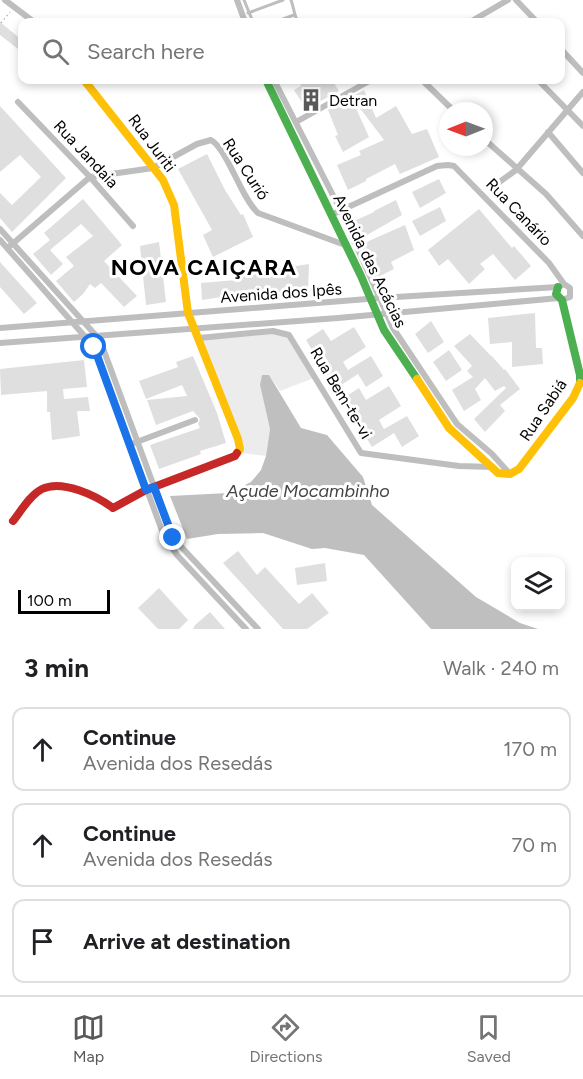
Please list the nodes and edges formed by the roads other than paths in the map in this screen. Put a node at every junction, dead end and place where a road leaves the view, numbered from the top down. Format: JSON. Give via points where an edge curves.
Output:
{"nodes":[{"id":1,"x":5,"y":0,"type":"edge"},
{"id":2,"x":237,"y":0,"type":"edge"},
{"id":3,"x":244,"y":0,"type":"edge"},
{"id":4,"x":283,"y":0,"type":"edge"},
{"id":5,"x":291,"y":0,"type":"edge"},
{"id":6,"x":508,"y":0,"type":"edge"},
{"id":7,"x":516,"y":0,"type":"edge"},
{"id":8,"x":248,"y":13,"type":"junction"},
{"id":9,"x":294,"y":15,"type":"junction"},
{"id":10,"x":480,"y":17,"type":"edge"},
{"id":11,"x":29,"y":18,"type":"edge"},
{"id":12,"x":244,"y":18,"type":"edge"},
{"id":13,"x":251,"y":18,"type":"edge"},
{"id":14,"x":286,"y":18,"type":"edge"},
{"id":15,"x":296,"y":18,"type":"edge"},
{"id":16,"x":533,"y":18,"type":"edge"},
{"id":17,"x":565,"y":53,"type":"edge"},
{"id":18,"x":583,"y":73,"type":"edge"},
{"id":19,"x":87,"y":84,"type":"edge"},
{"id":20,"x":268,"y":84,"type":"edge"},
{"id":21,"x":276,"y":84,"type":"edge"},
{"id":22,"x":364,"y":84,"type":"edge"},
{"id":23,"x":426,"y":84,"type":"edge"},
{"id":24,"x":542,"y":84,"type":"edge"},
{"id":25,"x":583,"y":92,"type":"edge"},
{"id":26,"x":18,"y":102,"type":"dead end"},
{"id":27,"x":445,"y":102,"type":"edge"},
{"id":28,"x":566,"y":109,"type":"junction"},
{"id":29,"x":296,"y":122,"type":"junction"},
{"id":30,"x":583,"y":126,"type":"edge"},
{"id":31,"x":548,"y":132,"type":"junction"},
{"id":32,"x":493,"y":148,"type":"edge"},
{"id":33,"x":153,"y":168,"type":"junction"},
{"id":34,"x":516,"y":170,"type":"junction"},
{"id":35,"x":583,"y":173,"type":"edge"},
{"id":36,"x":90,"y":177,"type":"junction"},
{"id":37,"x":494,"y":186,"type":"dead end"},
{"id":38,"x":341,"y":211,"type":"junction"},
{"id":39,"x":331,"y":215,"type":"junction"},
{"id":40,"x":133,"y":226,"type":"dead end"},
{"id":41,"x":0,"y":229,"type":"edge"},
{"id":42,"x":583,"y":236,"type":"edge"},
{"id":43,"x":0,"y":240,"type":"edge"},
{"id":44,"x":345,"y":245,"type":"junction"},
{"id":45,"x":10,"y":246,"type":"junction"},
{"id":46,"x":561,"y":285,"type":"junction"},
{"id":47,"x":380,"y":298,"type":"junction"},
{"id":48,"x":564,"y":298,"type":"junction"},
{"id":49,"x":370,"y":299,"type":"junction"},
{"id":50,"x":188,"y":313,"type":"junction"},
{"id":51,"x":376,"y":314,"type":"junction"},
{"id":52,"x":386,"y":314,"type":"junction"},
{"id":53,"x":85,"y":321,"type":"junction"},
{"id":54,"x":73,"y":322,"type":"junction"},
{"id":55,"x":0,"y":328,"type":"edge"},
{"id":56,"x":194,"y":328,"type":"junction"},
{"id":57,"x":96,"y":335,"type":"junction"},
{"id":58,"x":85,"y":336,"type":"junction"},
{"id":59,"x":199,"y":338,"type":"junction"},
{"id":60,"x":0,"y":343,"type":"edge"},
{"id":61,"x":195,"y":420,"type":"dead end"},
{"id":62,"x":137,"y":441,"type":"junction"},
{"id":63,"x":129,"y":445,"type":"junction"},
{"id":64,"x":499,"y":462,"type":"junction"},
{"id":65,"x":490,"y":467,"type":"junction"},
{"id":66,"x":510,"y":474,"type":"junction"},
{"id":67,"x":150,"y":489,"type":"junction"},
{"id":68,"x":14,"y":521,"type":"dead end"},
{"id":69,"x":246,"y":629,"type":"edge"},
{"id":70,"x":258,"y":629,"type":"edge"}],
"edges":[{"from":1,"to":11,"type":"street"},
{"from":2,"to":12,"type":"street"},
{"from":3,"to":8,"type":"lane"},
{"from":4,"to":8,"type":"lane"},
{"from":5,"to":9,"type":"lane"},
{"from":6,"to":10,"type":"street"},
{"from":7,"to":16,"type":"street"},
{"from":8,"to":13,"type":"lane"},
{"from":9,"to":14,"type":"lane"},
{"from":9,"to":15,"type":"lane"},
{"from":17,"to":18,"type":"street"},
{"from":19,"to":33,"type":"street","name":"Rua Juriti"},
{"from":20,"to":39,"type":"street","name":"Avenida das Acácias"},
{"from":21,"to":29,"type":"street","name":"Avenida das Acácias"},
{"from":22,"to":29,"type":"street"},
{"from":23,"to":27,"type":"street"},
{"from":24,"to":28,"type":"street"},
{"from":25,"to":28,"type":"street"},
{"from":26,"to":36,"type":"street","name":"Rua Jandaia"},
{"from":28,"to":30,"type":"street"},
{"from":28,"to":31,"type":"street"},
{"from":29,"to":38,"type":"street","name":"Avenida das Acácias"},
{"from":31,"to":34,"type":"street"},
{"from":31,"to":35,"type":"street"},
{"from":32,"to":34,"type":"street"},
{"from":33,"to":36,"type":"street","name":"Rua Curió"},
{"from":33,"to":44,"type":"street","name":"Rua Curió","via":[[211,140],[258,213]]},
{"from":33,"to":50,"type":"street","name":"Rua Juriti","via":[[174,205]]},
{"from":34,"to":37,"type":"street"},
{"from":34,"to":42,"type":"street","via":[[546,194]]},
{"from":36,"to":40,"type":"street","name":"Rua Jandaia"},
{"from":36,"to":45,"type":"street"},
{"from":38,"to":39,"type":"street"},
{"from":38,"to":46,"type":"street","name":"Rua Canário","via":[[437,166],[448,165],[459,170],[541,254]]},
{"from":38,"to":47,"type":"street","name":"Avenida das Acácias"},
{"from":39,"to":44,"type":"street","name":"Avenida das Acácias"},
{"from":41,"to":45,"type":"street"},
{"from":43,"to":45,"type":"street"},
{"from":44,"to":49,"type":"street","name":"Avenida das Acácias"},
{"from":45,"to":53,"type":"street"},
{"from":45,"to":54,"type":"street"},
{"from":46,"to":47,"type":"street","name":"Avenida dos Ipês"},
{"from":46,"to":48,"type":"street","name":"Rua Sabiá","via":[[556,291]]},
{"from":46,"to":48,"type":"street","name":"Rua Canário","via":[[570,288]]},
{"from":47,"to":49,"type":"street","name":"Avenida dos Ipês"},
{"from":47,"to":52,"type":"street","name":"Avenida das Acácias"},
{"from":48,"to":52,"type":"street","name":"Avenida dos Ipês"},
{"from":48,"to":66,"type":"street","name":"Rua Sabiá","via":[[580,386],[522,466]]},
{"from":49,"to":50,"type":"street","name":"Avenida dos Ipês"},
{"from":49,"to":51,"type":"street","name":"Avenida das Acácias"},
{"from":50,"to":53,"type":"street","name":"Avenida dos Ipês"},
{"from":50,"to":56,"type":"street","name":"Rua Juriti"},
{"from":51,"to":52,"type":"street","name":"Avenida dos Ipês"},
{"from":51,"to":56,"type":"street","name":"Avenida dos Ipês"},
{"from":51,"to":65,"type":"street","name":"Avenida das Acácias","via":[[449,429]]},
{"from":52,"to":64,"type":"street","name":"Avenida das Acácias","via":[[456,424]]},
{"from":53,"to":54,"type":"street","name":"Avenida dos Ipês"},
{"from":53,"to":57,"type":"street"},
{"from":54,"to":55,"type":"street","name":"Avenida dos Ipês"},
{"from":54,"to":58,"type":"street"},
{"from":56,"to":57,"type":"street","name":"Avenida dos Ipês"},
{"from":56,"to":59,"type":"street","name":"Rua Juriti"},
{"from":57,"to":58,"type":"street","name":"Avenida dos Ipês"},
{"from":57,"to":62,"type":"street"},
{"from":58,"to":60,"type":"street","name":"Avenida dos Ipês"},
{"from":58,"to":63,"type":"street","via":[[94,347]]},
{"from":59,"to":65,"type":"street","name":"Rua Bem-te-vi","via":[[273,331],[289,335],[361,453]]},
{"from":59,"to":67,"type":"street","name":"Rua Juriti","via":[[240,449],[235,456]]},
{"from":61,"to":62,"type":"street"},
{"from":62,"to":63,"type":"street"},
{"from":62,"to":67,"type":"street"},
{"from":63,"to":67,"type":"street"},
{"from":64,"to":65,"type":"street","name":"Rua Bem-te-vi"},
{"from":64,"to":66,"type":"street","name":"Avenida das Acácias"},
{"from":65,"to":66,"type":"street","name":"Avenida das Acácias","via":[[498,473]]},
{"from":67,"to":68,"type":"street","via":[[113,508],[98,497],[50,487],[36,494]]},
{"from":67,"to":69,"type":"street","via":[[159,526],[169,545]]},
{"from":67,"to":70,"type":"street","via":[[176,542]]}]}
